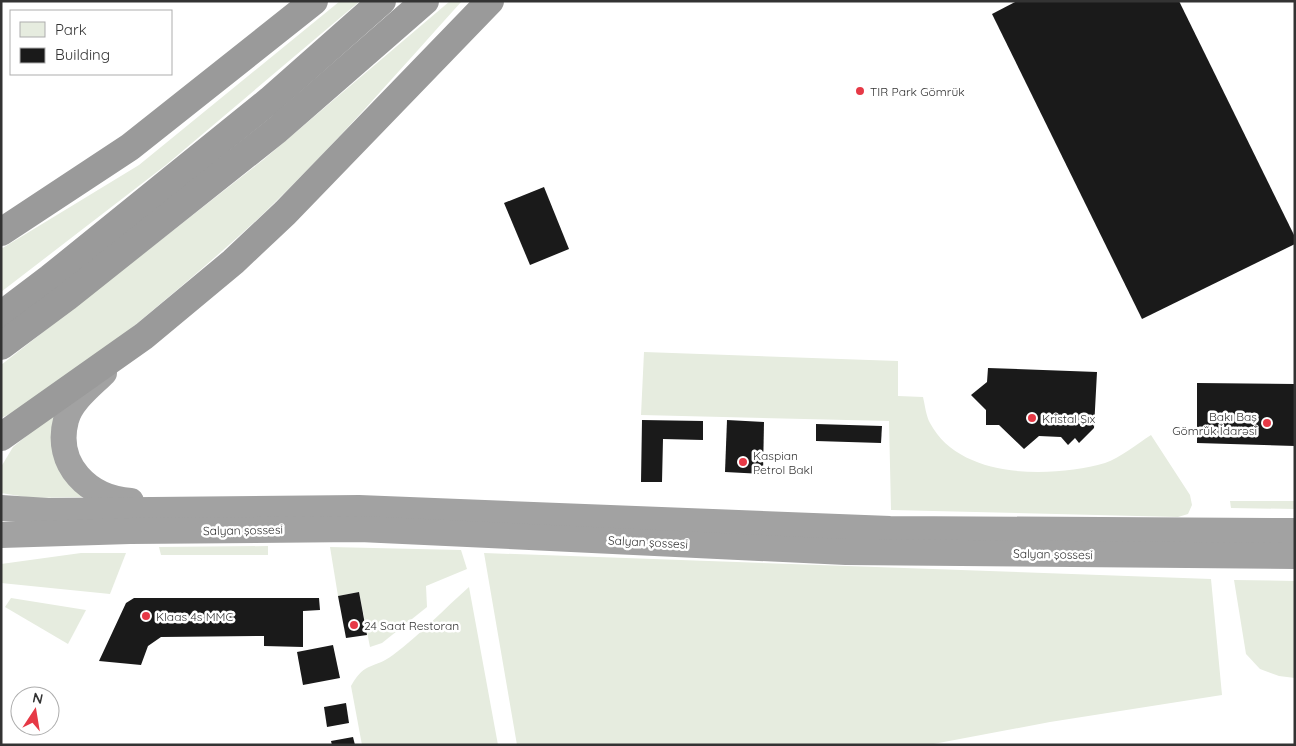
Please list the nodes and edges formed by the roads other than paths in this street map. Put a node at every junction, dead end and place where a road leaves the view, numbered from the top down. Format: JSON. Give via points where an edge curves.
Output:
{"nodes":[{"id":1,"x":314,"y":1,"type":"edge"},
{"id":2,"x":382,"y":1,"type":"edge"},
{"id":3,"x":425,"y":1,"type":"edge"},
{"id":4,"x":490,"y":1,"type":"edge"},
{"id":5,"x":1,"y":232,"type":"edge"},
{"id":6,"x":1,"y":314,"type":"edge"},
{"id":7,"x":144,"y":336,"type":"junction"},
{"id":8,"x":1,"y":346,"type":"edge"},
{"id":9,"x":1,"y":437,"type":"edge"},
{"id":10,"x":1,"y":508,"type":"edge"},
{"id":11,"x":218,"y":508,"type":"junction"},
{"id":12,"x":1295,"y":531,"type":"edge"},
{"id":13,"x":1,"y":536,"type":"edge"},
{"id":14,"x":1295,"y":556,"type":"edge"}],
"edges":[{"from":1,"to":5,"type":"highway","via":[[130,147]]},
{"from":2,"to":6,"type":"highway","via":[[270,100]]},
{"from":3,"to":8,"type":"highway","via":[[277,130]]},
{"from":4,"to":7,"type":"highway","via":[[285,213],[233,262]]},
{"from":7,"to":9,"type":"highway"},
{"from":7,"to":11,"type":"highway","via":[[73,406],[66,421],[67,458],[76,476],[88,488],[103,495],[122,500]]},
{"from":10,"to":11,"type":"highway","via":[[48,511]]},
{"from":11,"to":12,"type":"highway","name":"Salyan şossesi","via":[[368,508],[890,529]]},
{"from":13,"to":14,"type":"highway","name":"Salyan şossesi","via":[[120,531],[360,529],[846,552]]}]}
